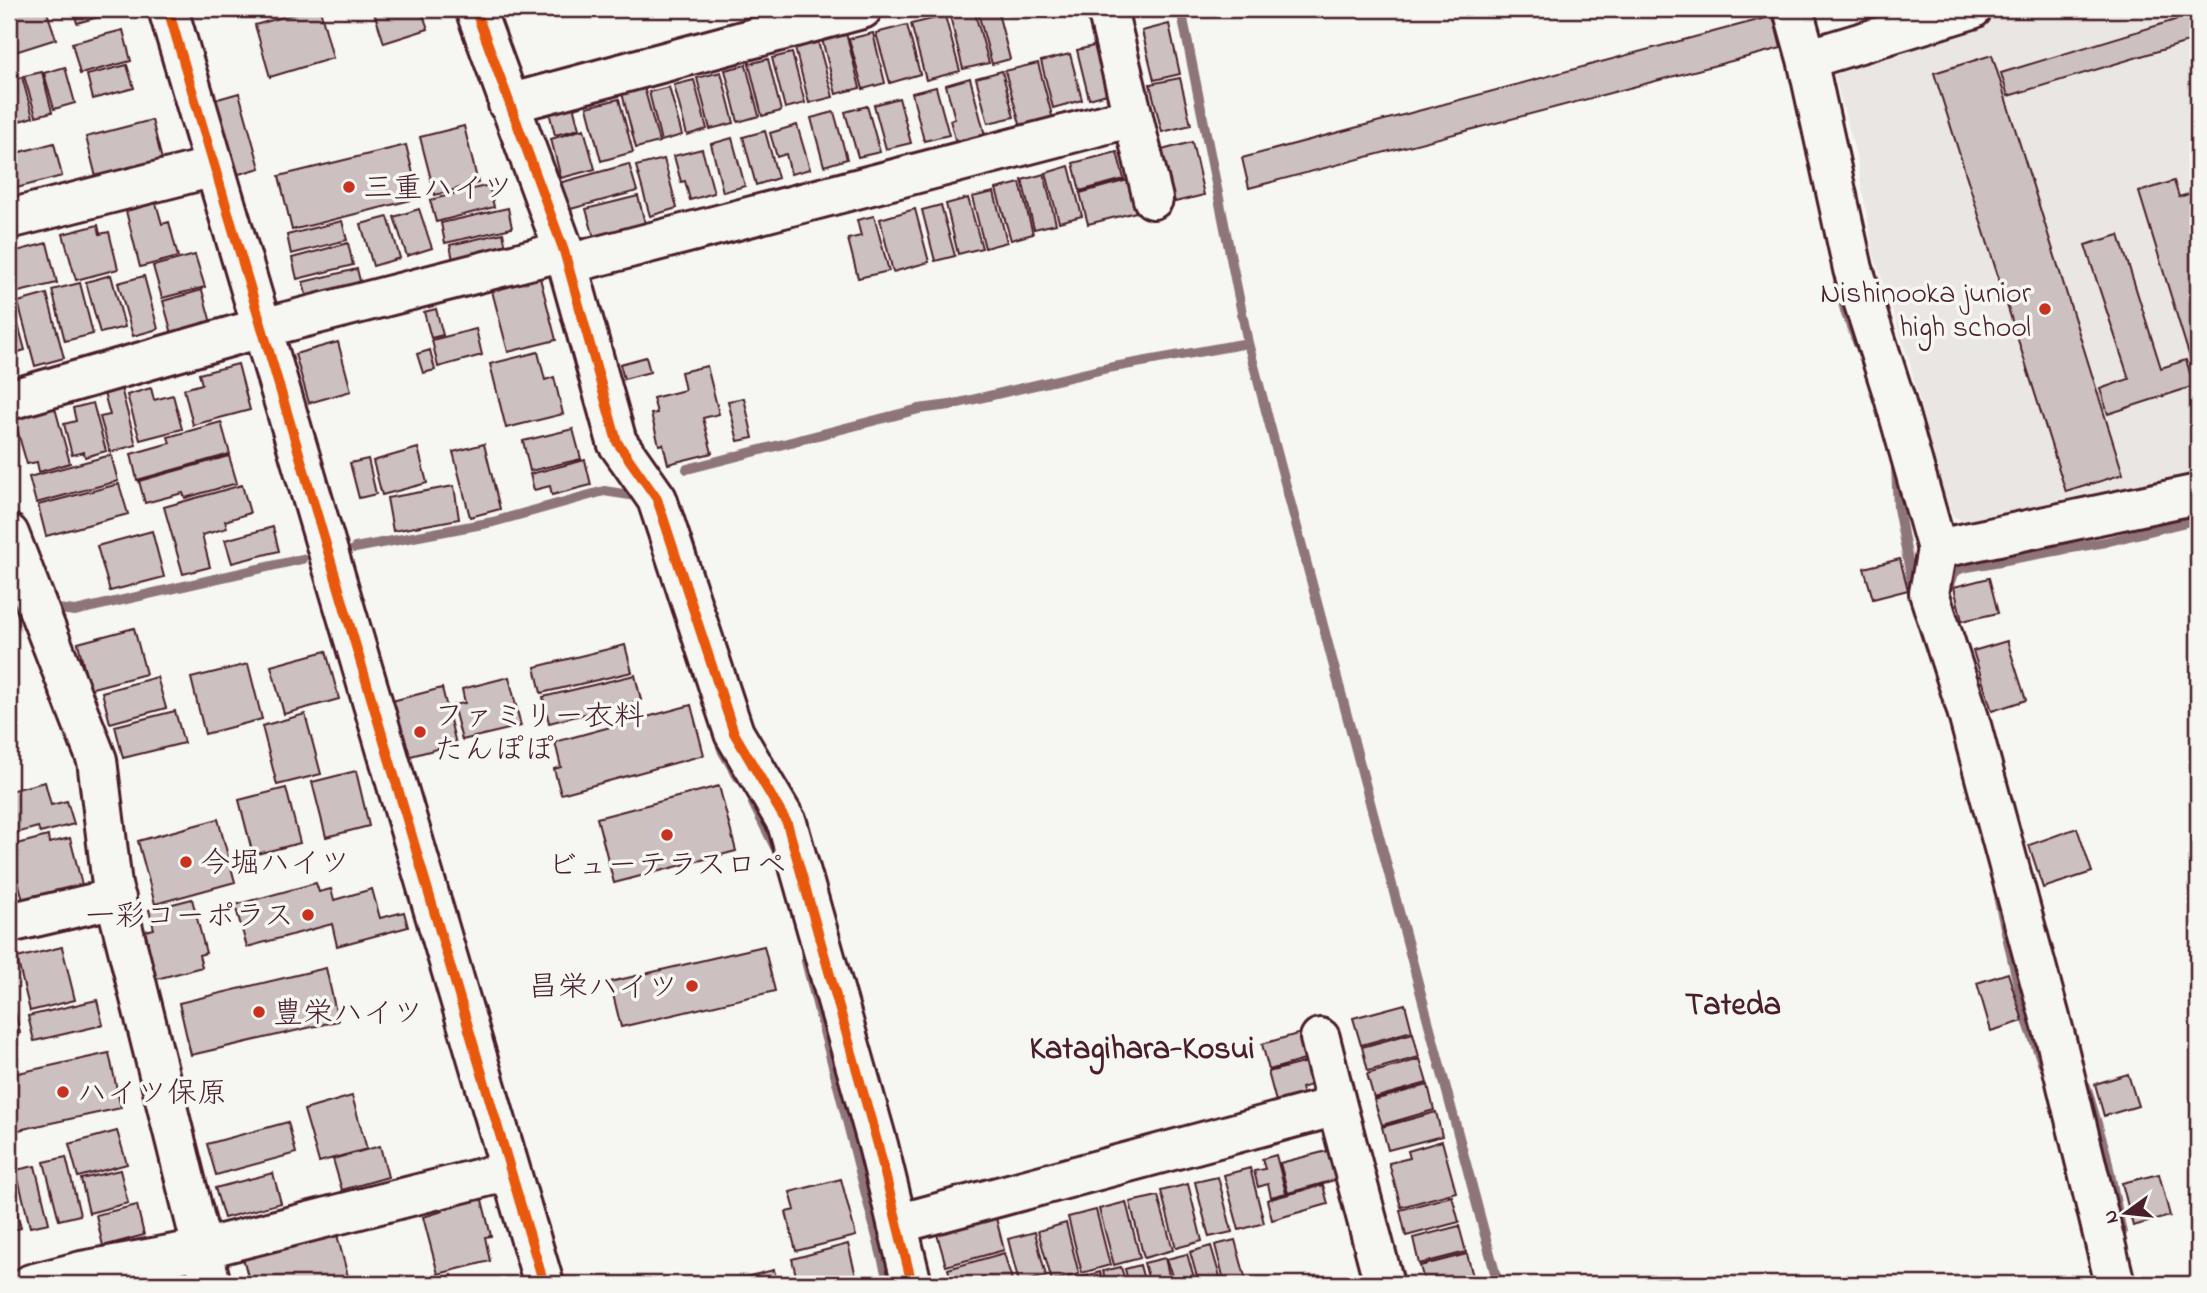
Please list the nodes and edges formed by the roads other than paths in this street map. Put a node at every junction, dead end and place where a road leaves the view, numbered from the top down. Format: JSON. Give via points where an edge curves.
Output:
{"nodes":[{"id":1,"x":168,"y":9,"type":"edge"},
{"id":2,"x":475,"y":9,"type":"edge"},
{"id":3,"x":862,"y":9,"type":"edge"},
{"id":4,"x":1107,"y":9,"type":"edge"},
{"id":5,"x":1793,"y":9,"type":"edge"},
{"id":6,"x":1972,"y":9,"type":"edge"},
{"id":7,"x":1807,"y":59,"type":"junction"},
{"id":8,"x":508,"y":104,"type":"junction"},
{"id":9,"x":1133,"y":117,"type":"junction"},
{"id":10,"x":214,"y":167,"type":"junction"},
{"id":11,"x":1153,"y":199,"type":"dead end"},
{"id":12,"x":9,"y":219,"type":"edge"},
{"id":13,"x":566,"y":258,"type":"junction"},
{"id":14,"x":261,"y":328,"type":"junction"},
{"id":15,"x":9,"y":400,"type":"edge"},
{"id":16,"x":2198,"y":494,"type":"edge"},
{"id":17,"x":9,"y":534,"type":"edge"},
{"id":18,"x":1937,"y":549,"type":"junction"},
{"id":19,"x":116,"y":898,"type":"junction"},
{"id":20,"x":9,"y":923,"type":"edge"},
{"id":21,"x":1320,"y":1038,"type":"dead end"},
{"id":22,"x":1337,"y":1106,"type":"junction"},
{"id":23,"x":509,"y":1171,"type":"junction"},
{"id":24,"x":897,"y":1224,"type":"junction"},
{"id":25,"x":206,"y":1267,"type":"edge"},
{"id":26,"x":31,"y":1284,"type":"edge"},
{"id":27,"x":544,"y":1284,"type":"edge"},
{"id":28,"x":912,"y":1284,"type":"edge"},
{"id":29,"x":1384,"y":1284,"type":"edge"},
{"id":30,"x":2115,"y":1284,"type":"edge"}],
"edges":[{"from":1,"to":10,"type":"street"},
{"from":2,"to":8,"type":"street"},
{"from":3,"to":8,"type":"street"},
{"from":4,"to":9,"type":"street"},
{"from":5,"to":7,"type":"street"},
{"from":6,"to":7,"type":"street"},
{"from":7,"to":18,"type":"street","via":[[1853,268]]},
{"from":8,"to":13,"type":"street"},
{"from":9,"to":11,"type":"street"},
{"from":9,"to":13,"type":"street"},
{"from":10,"to":12,"type":"street"},
{"from":10,"to":14,"type":"street"},
{"from":13,"to":14,"type":"street"},
{"from":13,"to":24,"type":"street","via":[[617,442],[657,499],[734,733],[787,823]]},
{"from":14,"to":15,"type":"street"},
{"from":14,"to":23,"type":"street"},
{"from":16,"to":18,"type":"street"},
{"from":17,"to":19,"type":"street","via":[[97,760]]},
{"from":18,"to":30,"type":"street","via":[[1929,593],[1966,707],[2056,1040]]},
{"from":19,"to":20,"type":"street"},
{"from":19,"to":25,"type":"street"},
{"from":21,"to":22,"type":"street"},
{"from":22,"to":24,"type":"street"},
{"from":22,"to":29,"type":"street"},
{"from":23,"to":25,"type":"street"},
{"from":23,"to":27,"type":"street"},
{"from":24,"to":28,"type":"street"},
{"from":25,"to":26,"type":"street","via":[[82,1271]]}]}
